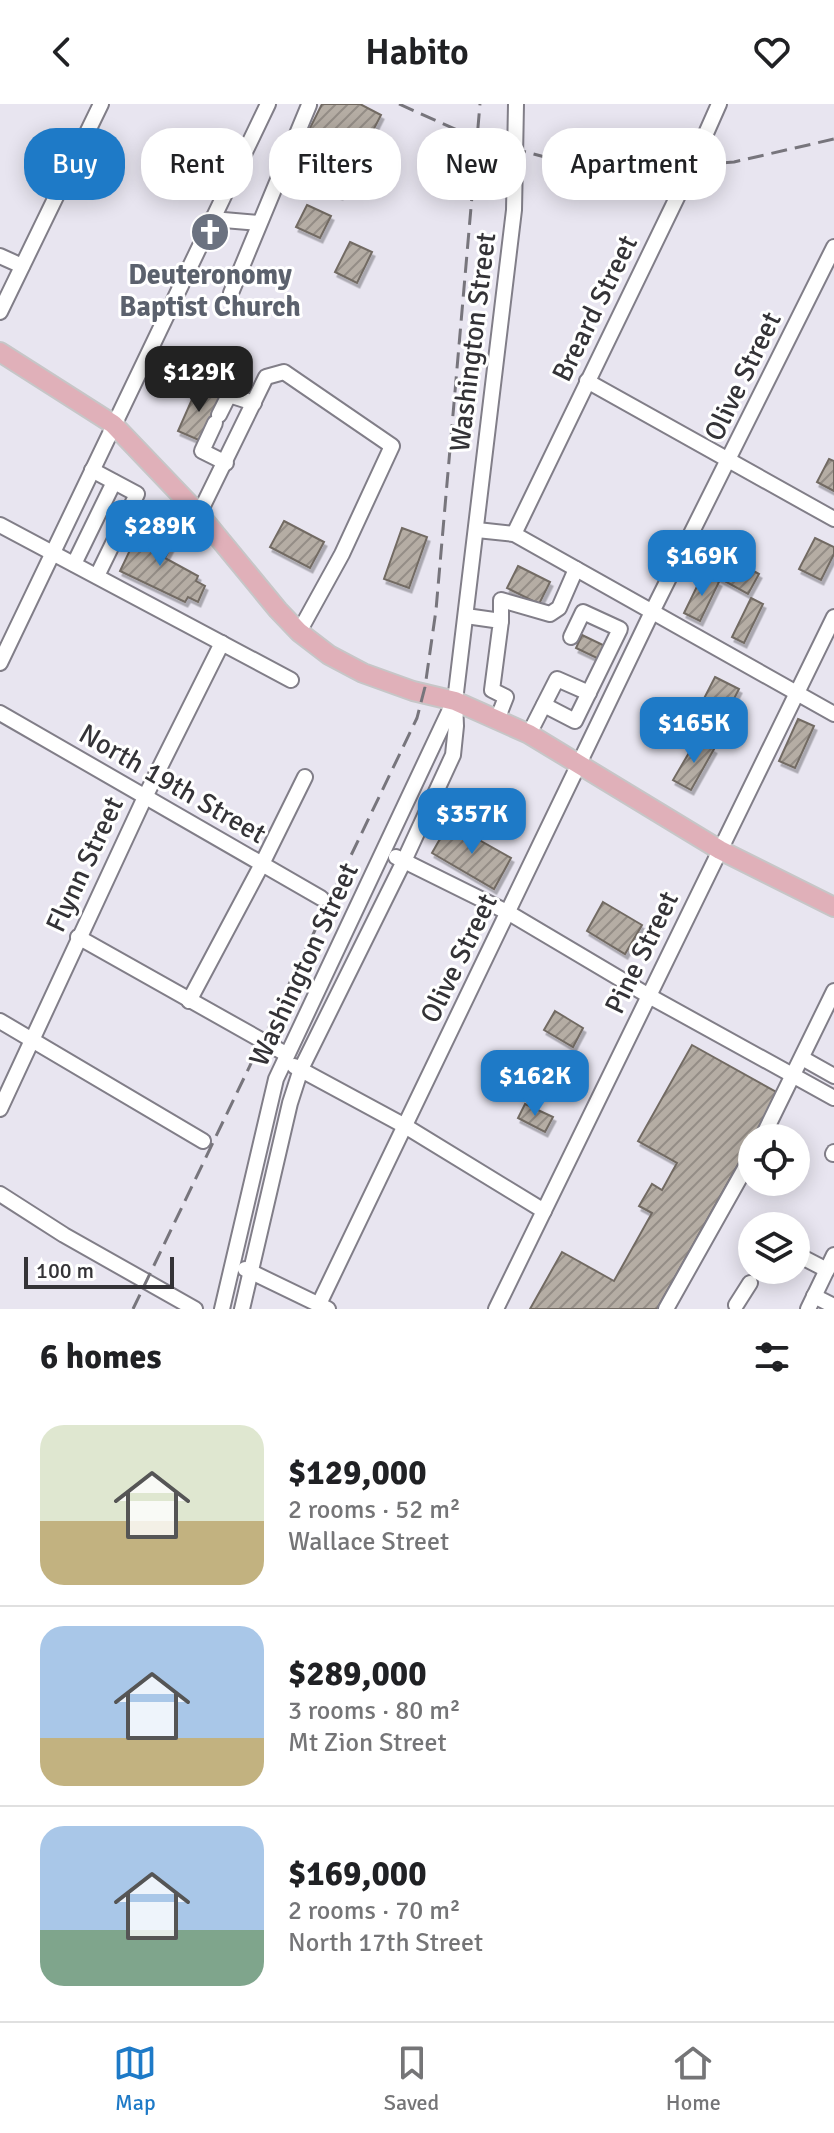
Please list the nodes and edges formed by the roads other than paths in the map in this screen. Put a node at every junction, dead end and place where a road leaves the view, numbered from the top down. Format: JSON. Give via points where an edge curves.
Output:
{"nodes":[{"id":1,"x":101,"y":104,"type":"edge"},
{"id":2,"x":268,"y":104,"type":"edge"},
{"id":3,"x":518,"y":104,"type":"edge"},
{"id":4,"x":719,"y":104,"type":"edge"},
{"id":5,"x":309,"y":105,"type":"edge"},
{"id":6,"x":212,"y":219,"type":"junction"},
{"id":7,"x":259,"y":223,"type":"junction"},
{"id":8,"x":834,"y":247,"type":"edge"},
{"id":9,"x":0,"y":256,"type":"edge"},
{"id":10,"x":22,"y":266,"type":"junction"},
{"id":11,"x":231,"y":293,"type":"dead end"},
{"id":12,"x":0,"y":312,"type":"edge"},
{"id":13,"x":0,"y":352,"type":"edge"},
{"id":14,"x":587,"y":381,"type":"junction"},
{"id":15,"x":254,"y":403,"type":"junction"},
{"id":16,"x":113,"y":424,"type":"junction"},
{"id":17,"x":730,"y":460,"type":"junction"},
{"id":18,"x":226,"y":463,"type":"junction"},
{"id":19,"x":92,"y":470,"type":"junction"},
{"id":20,"x":114,"y":482,"type":"junction"},
{"id":21,"x":199,"y":514,"type":"junction"},
{"id":22,"x":834,"y":519,"type":"edge"},
{"id":23,"x":0,"y":525,"type":"edge"},
{"id":24,"x":477,"y":530,"type":"junction"},
{"id":25,"x":514,"y":534,"type":"junction"},
{"id":26,"x":53,"y":553,"type":"junction"},
{"id":27,"x":74,"y":564,"type":"junction"},
{"id":28,"x":576,"y":569,"type":"junction"},
{"id":29,"x":97,"y":576,"type":"junction"},
{"id":30,"x":652,"y":612,"type":"junction"},
{"id":31,"x":466,"y":616,"type":"junction"},
{"id":32,"x":834,"y":617,"type":"edge"},
{"id":33,"x":501,"y":621,"type":"junction"},
{"id":34,"x":299,"y":632,"type":"junction"},
{"id":35,"x":571,"y":637,"type":"dead end"},
{"id":36,"x":222,"y":643,"type":"junction"},
{"id":37,"x":0,"y":663,"type":"edge"},
{"id":38,"x":597,"y":678,"type":"junction"},
{"id":39,"x":291,"y":680,"type":"dead end"},
{"id":40,"x":617,"y":687,"type":"junction"},
{"id":41,"x":589,"y":693,"type":"junction"},
{"id":42,"x":797,"y":693,"type":"junction"},
{"id":43,"x":455,"y":701,"type":"junction"},
{"id":44,"x":544,"y":705,"type":"junction"},
{"id":45,"x":0,"y":713,"type":"edge"},
{"id":46,"x":834,"y":714,"type":"edge"},
{"id":47,"x":497,"y":720,"type":"junction"},
{"id":48,"x":529,"y":734,"type":"junction"},
{"id":49,"x":580,"y":763,"type":"junction"},
{"id":50,"x":305,"y":777,"type":"dead end"},
{"id":51,"x":145,"y":797,"type":"junction"},
{"id":52,"x":720,"y":850,"type":"junction"},
{"id":53,"x":385,"y":851,"type":"junction"},
{"id":54,"x":404,"y":861,"type":"junction"},
{"id":55,"x":262,"y":864,"type":"junction"},
{"id":56,"x":321,"y":898,"type":"dead end"},
{"id":57,"x":834,"y":907,"type":"edge"},
{"id":58,"x":509,"y":913,"type":"junction"},
{"id":59,"x":78,"y":937,"type":"junction"},
{"id":60,"x":834,"y":992,"type":"edge"},
{"id":61,"x":649,"y":996,"type":"junction"},
{"id":62,"x":189,"y":1001,"type":"junction"},
{"id":63,"x":0,"y":1021,"type":"edge"},
{"id":64,"x":33,"y":1039,"type":"junction"},
{"id":65,"x":284,"y":1058,"type":"junction"},
{"id":66,"x":802,"y":1058,"type":"junction"},
{"id":67,"x":301,"y":1069,"type":"junction"},
{"id":68,"x":795,"y":1076,"type":"junction"},
{"id":69,"x":834,"y":1076,"type":"edge"},
{"id":70,"x":834,"y":1098,"type":"edge"},
{"id":71,"x":0,"y":1109,"type":"edge"},
{"id":72,"x":769,"y":1124,"type":"edge"},
{"id":73,"x":405,"y":1126,"type":"junction"},
{"id":74,"x":203,"y":1141,"type":"dead end"},
{"id":75,"x":738,"y":1181,"type":"edge"},
{"id":76,"x":0,"y":1194,"type":"edge"},
{"id":77,"x":544,"y":1211,"type":"junction"},
{"id":78,"x":834,"y":1255,"type":"edge"},
{"id":79,"x":810,"y":1261,"type":"edge"},
{"id":80,"x":233,"y":1265,"type":"junction"},
{"id":81,"x":827,"y":1270,"type":"junction"},
{"id":82,"x":251,"y":1271,"type":"junction"},
{"id":83,"x":749,"y":1284,"type":"edge"},
{"id":84,"x":811,"y":1302,"type":"edge"},
{"id":85,"x":736,"y":1305,"type":"dead end"},
{"id":86,"x":324,"y":1306,"type":"edge"},
{"id":87,"x":834,"y":1306,"type":"edge"},
{"id":88,"x":195,"y":1309,"type":"edge"},
{"id":89,"x":222,"y":1309,"type":"edge"},
{"id":90,"x":242,"y":1309,"type":"edge"},
{"id":91,"x":496,"y":1309,"type":"edge"},
{"id":92,"x":666,"y":1309,"type":"edge"}],
"edges":[{"from":1,"to":10,"type":"street"},
{"from":2,"to":6,"type":"street"},
{"from":3,"to":24,"type":"street","name":"Washington Street","via":[[514,210]]},
{"from":4,"to":14,"type":"street","name":"Breard Street"},
{"from":5,"to":7,"type":"street"},
{"from":6,"to":7,"type":"street"},
{"from":6,"to":16,"type":"street"},
{"from":7,"to":11,"type":"street"},
{"from":8,"to":17,"type":"street","name":"Olive Street"},
{"from":9,"to":10,"type":"street"},
{"from":10,"to":12,"type":"street"},
{"from":13,"to":16,"type":"main road"},
{"from":14,"to":17,"type":"street"},
{"from":14,"to":25,"type":"street","name":"Breard Street"},
{"from":15,"to":18,"type":"street"},
{"from":15,"to":18,"type":"street","via":[[229,395],[202,451]]},
{"from":15,"to":34,"type":"street","via":[[266,377],[284,372],[392,446]]},
{"from":16,"to":19,"type":"street"},
{"from":16,"to":21,"type":"main road"},
{"from":17,"to":22,"type":"street"},
{"from":17,"to":30,"type":"street","name":"Olive Street"},
{"from":18,"to":21,"type":"street"},
{"from":19,"to":20,"type":"street"},
{"from":19,"to":26,"type":"street"},
{"from":20,"to":27,"type":"street"},
{"from":20,"to":29,"type":"street","via":[[137,494]]},
{"from":21,"to":34,"type":"main road"},
{"from":23,"to":26,"type":"street"},
{"from":24,"to":25,"type":"street"},
{"from":24,"to":31,"type":"street","name":"Washington Street"},
{"from":25,"to":28,"type":"street"},
{"from":26,"to":27,"type":"street"},
{"from":26,"to":37,"type":"street"},
{"from":27,"to":29,"type":"street"},
{"from":28,"to":30,"type":"street"},
{"from":28,"to":33,"type":"street","via":[[559,608],[550,614],[501,600]]},
{"from":29,"to":36,"type":"street"},
{"from":30,"to":40,"type":"street","name":"Olive Street"},
{"from":30,"to":42,"type":"street"},
{"from":31,"to":33,"type":"street"},
{"from":31,"to":43,"type":"street","name":"Washington Street"},
{"from":32,"to":42,"type":"street","name":"Pine Street"},
{"from":33,"to":47,"type":"street","via":[[492,690],[506,697]]},
{"from":34,"to":43,"type":"main road","via":[[363,673]]},
{"from":35,"to":38,"type":"street","via":[[583,612],[620,629]]},
{"from":36,"to":39,"type":"street"},
{"from":36,"to":51,"type":"street","name":"Flynn Street"},
{"from":38,"to":40,"type":"street"},
{"from":38,"to":41,"type":"street"},
{"from":40,"to":49,"type":"street","name":"Olive Street"},
{"from":41,"to":44,"type":"street","via":[[557,679]]},
{"from":41,"to":44,"type":"street","via":[[575,721]]},
{"from":42,"to":46,"type":"street"},
{"from":42,"to":52,"type":"street","name":"Pine Street"},
{"from":43,"to":47,"type":"main road"},
{"from":43,"to":53,"type":"street","name":"Washington Street"},
{"from":43,"to":54,"type":"street","name":"Washington Street","via":[[453,755]]},
{"from":44,"to":48,"type":"street"},
{"from":45,"to":51,"type":"street","name":"North 19th Street"},
{"from":47,"to":48,"type":"main road"},
{"from":48,"to":49,"type":"main road"},
{"from":49,"to":52,"type":"main road"},
{"from":49,"to":58,"type":"street","name":"Olive Street"},
{"from":50,"to":55,"type":"street"},
{"from":51,"to":55,"type":"street","name":"North 19th Street"},
{"from":51,"to":59,"type":"street","name":"Flynn Street"},
{"from":52,"to":57,"type":"main road"},
{"from":52,"to":61,"type":"street","name":"Pine Street"},
{"from":53,"to":54,"type":"street"},
{"from":53,"to":65,"type":"street","name":"Washington Street"},
{"from":54,"to":58,"type":"street"},
{"from":54,"to":67,"type":"street","name":"Washington Street"},
{"from":55,"to":56,"type":"street","name":"North 19th Street"},
{"from":55,"to":62,"type":"street"},
{"from":58,"to":61,"type":"street"},
{"from":58,"to":73,"type":"street","name":"Olive Street"},
{"from":59,"to":62,"type":"street"},
{"from":59,"to":64,"type":"street","name":"Flynn Street"},
{"from":60,"to":66,"type":"street"},
{"from":61,"to":68,"type":"street"},
{"from":61,"to":77,"type":"street","name":"Pine Street"},
{"from":62,"to":65,"type":"street"},
{"from":63,"to":64,"type":"street"},
{"from":64,"to":71,"type":"street","name":"Flynn Street"},
{"from":64,"to":74,"type":"street"},
{"from":65,"to":67,"type":"street"},
{"from":65,"to":80,"type":"street","name":"Washington Street","via":[[270,1098]]},
{"from":66,"to":68,"type":"street"},
{"from":66,"to":69,"type":"street"},
{"from":67,"to":73,"type":"street"},
{"from":67,"to":82,"type":"street","name":"Washington Street"},
{"from":68,"to":70,"type":"street"},
{"from":68,"to":72,"type":"street"},
{"from":73,"to":77,"type":"street"},
{"from":73,"to":86,"type":"street","name":"Olive Street"},
{"from":75,"to":92,"type":"street"},
{"from":76,"to":88,"type":"street"},
{"from":77,"to":91,"type":"street","name":"Pine Street"},
{"from":78,"to":81,"type":"street"},
{"from":79,"to":81,"type":"street"},
{"from":80,"to":82,"type":"street"},
{"from":80,"to":89,"type":"street","name":"Washington Street"},
{"from":81,"to":84,"type":"street"},
{"from":82,"to":86,"type":"street"},
{"from":82,"to":90,"type":"street","name":"Washington Street"},
{"from":83,"to":85,"type":"street"},
{"from":84,"to":87,"type":"street"}]}
